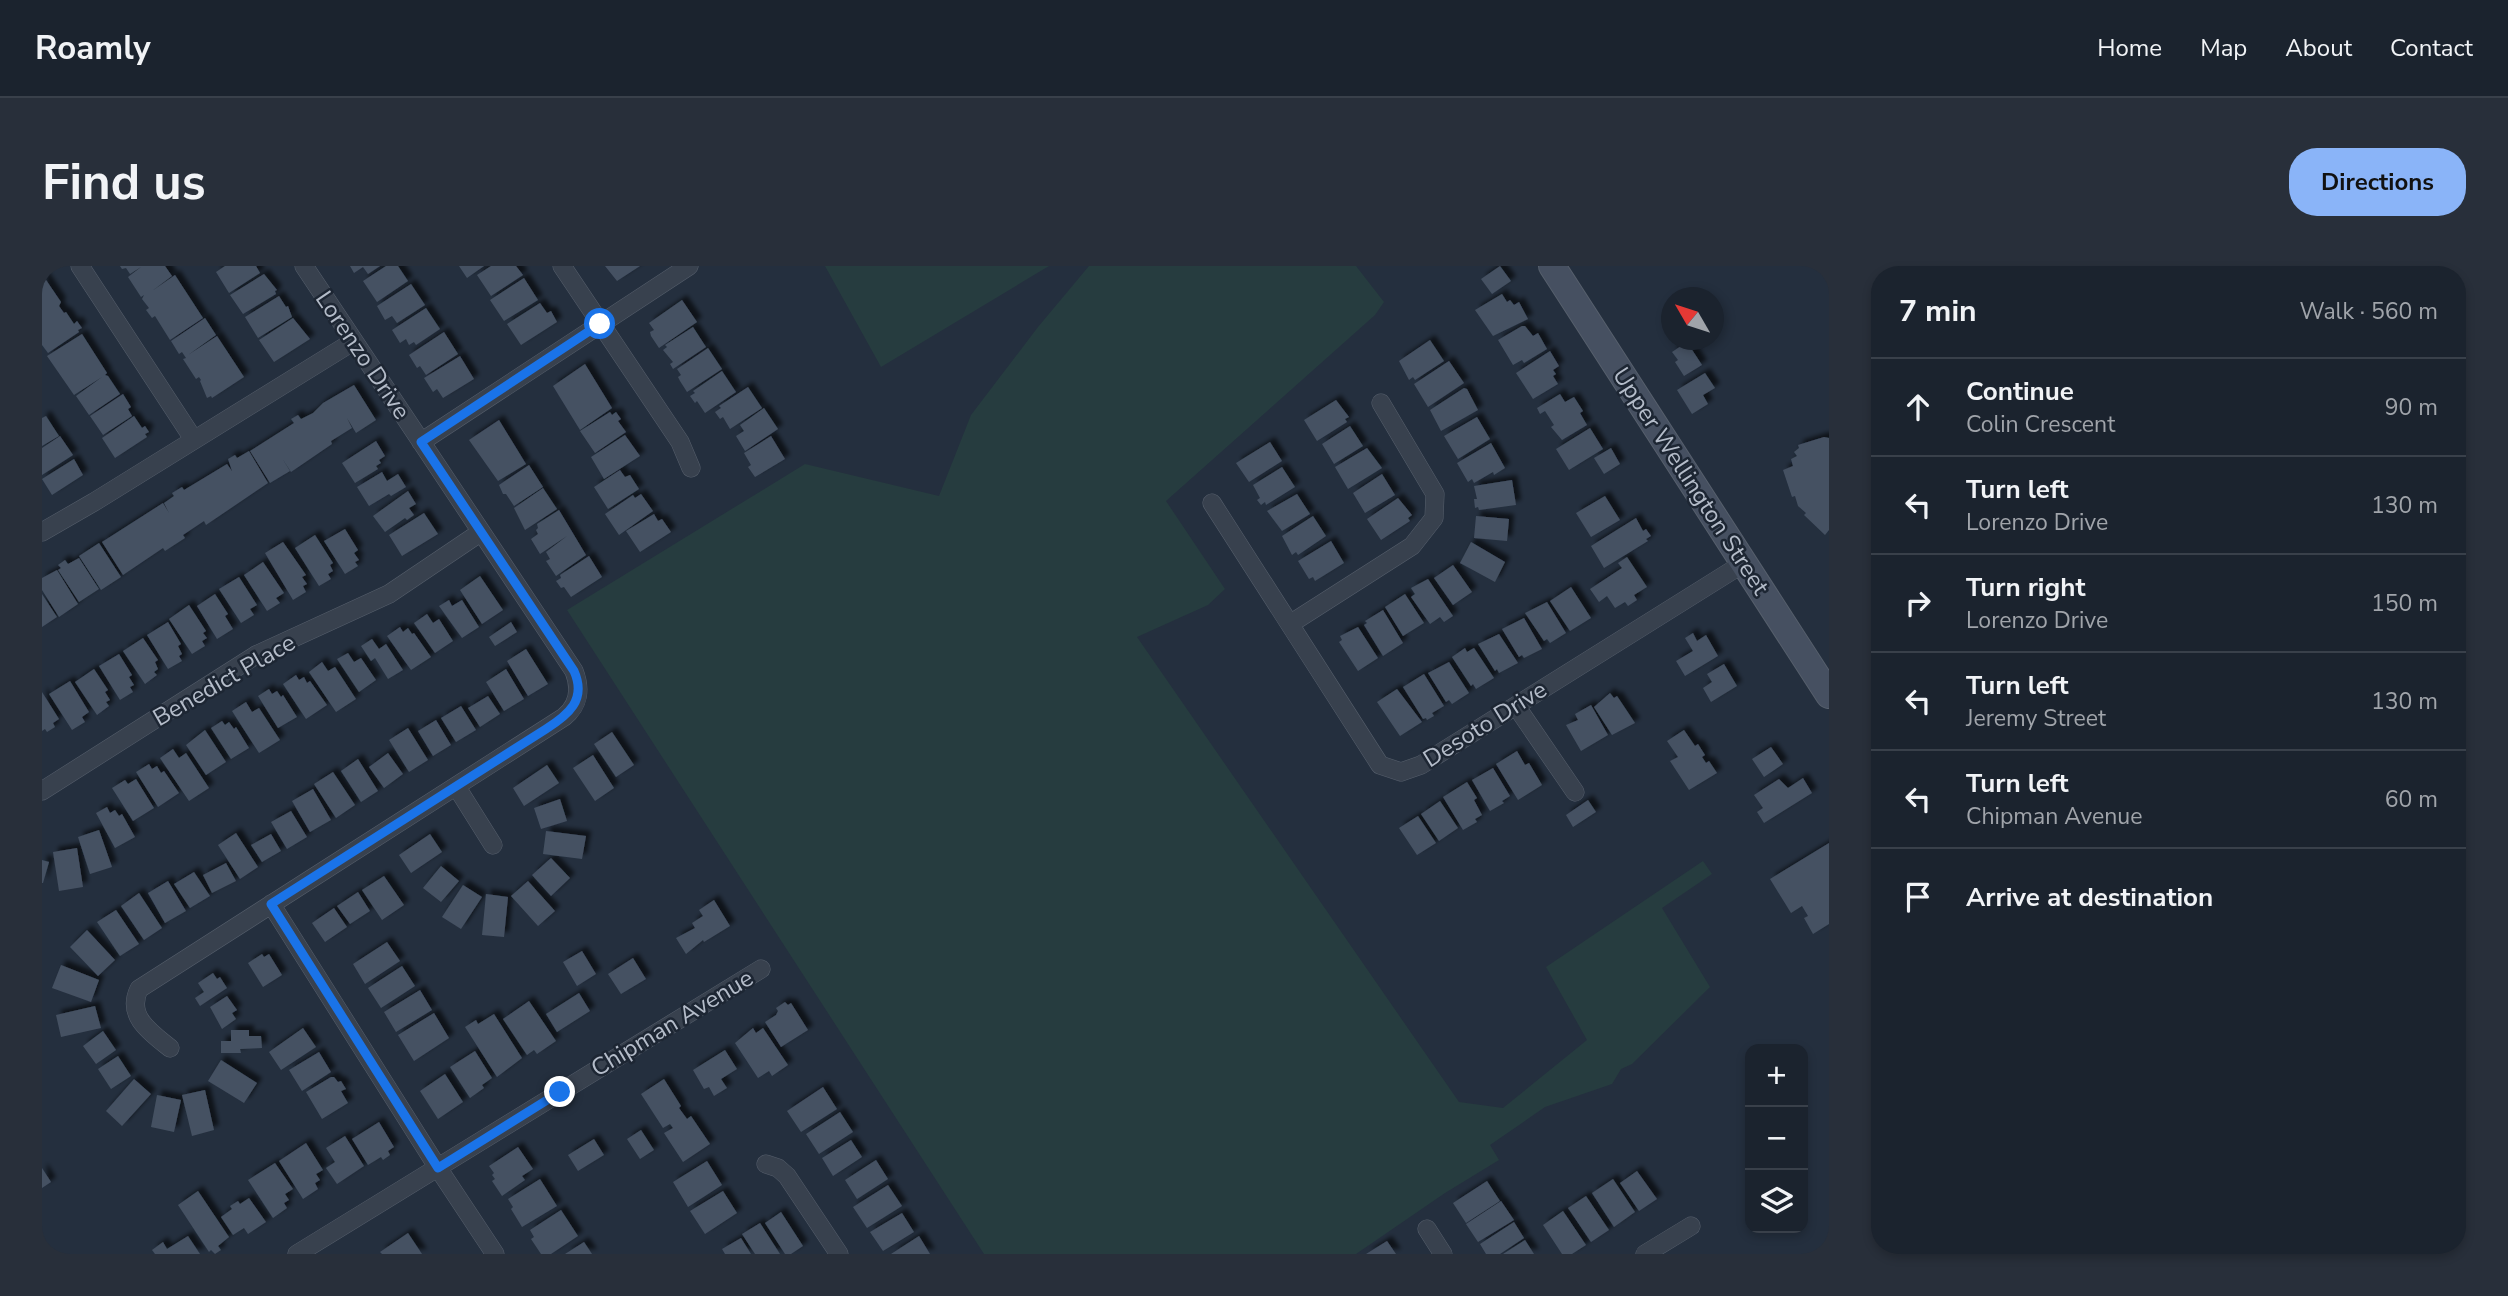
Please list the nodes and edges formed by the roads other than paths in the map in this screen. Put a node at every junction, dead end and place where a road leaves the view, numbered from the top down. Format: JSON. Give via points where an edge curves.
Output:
{"nodes":[{"id":1,"x":80,"y":266,"type":"edge"},
{"id":2,"x":304,"y":266,"type":"edge"},
{"id":3,"x":562,"y":266,"type":"edge"},
{"id":4,"x":689,"y":266,"type":"edge"},
{"id":5,"x":1552,"y":266,"type":"edge"},
{"id":6,"x":600,"y":324,"type":"junction"},
{"id":7,"x":354,"y":341,"type":"junction"},
{"id":8,"x":1381,"y":403,"type":"dead end"},
{"id":9,"x":194,"y":440,"type":"junction"},
{"id":10,"x":421,"y":442,"type":"junction"},
{"id":11,"x":691,"y":468,"type":"dead end"},
{"id":12,"x":1212,"y":503,"type":"dead end"},
{"id":13,"x":42,"y":532,"type":"edge"},
{"id":14,"x":481,"y":532,"type":"junction"},
{"id":15,"x":1744,"y":563,"type":"junction"},
{"id":16,"x":1290,"y":624,"type":"junction"},
{"id":17,"x":1829,"y":695,"type":"edge"},
{"id":18,"x":1516,"y":706,"type":"junction"},
{"id":19,"x":456,"y":786,"type":"junction"},
{"id":20,"x":42,"y":791,"type":"edge"},
{"id":21,"x":1575,"y":792,"type":"dead end"},
{"id":22,"x":493,"y":845,"type":"dead end"},
{"id":23,"x":271,"y":904,"type":"junction"},
{"id":24,"x":761,"y":969,"type":"dead end"},
{"id":25,"x":170,"y":1048,"type":"dead end"},
{"id":26,"x":766,"y":1164,"type":"dead end"},
{"id":27,"x":438,"y":1168,"type":"junction"},
{"id":28,"x":1691,"y":1226,"type":"dead end"},
{"id":29,"x":1427,"y":1229,"type":"dead end"},
{"id":30,"x":297,"y":1254,"type":"edge"},
{"id":31,"x":495,"y":1254,"type":"edge"},
{"id":32,"x":839,"y":1254,"type":"edge"},
{"id":33,"x":1443,"y":1254,"type":"edge"},
{"id":34,"x":1645,"y":1254,"type":"edge"}],
"edges":[{"from":1,"to":9,"type":"street"},
{"from":2,"to":7,"type":"street","name":"Lorenzo Drive"},
{"from":3,"to":6,"type":"street"},
{"from":4,"to":6,"type":"street"},
{"from":5,"to":15,"type":"main road","name":"Upper Wellington Street"},
{"from":6,"to":10,"type":"street"},
{"from":6,"to":11,"type":"street","via":[[680,442]]},
{"from":7,"to":9,"type":"street"},
{"from":7,"to":10,"type":"street","name":"Lorenzo Drive"},
{"from":8,"to":16,"type":"street","via":[[1436,494],[1434,518],[1412,546]]},
{"from":9,"to":13,"type":"street"},
{"from":10,"to":14,"type":"street","name":"Lorenzo Drive"},
{"from":12,"to":16,"type":"street","name":"Desoto Drive"},
{"from":14,"to":19,"type":"street","name":"Lorenzo Drive","via":[[574,671],[578,691],[564,718]]},
{"from":14,"to":20,"type":"street","name":"Benedict Place","via":[[389,594],[256,655]]},
{"from":15,"to":17,"type":"main road","name":"Upper Wellington Street"},
{"from":15,"to":18,"type":"street","name":"Desoto Drive"},
{"from":16,"to":18,"type":"street","name":"Desoto Drive","via":[[1380,765],[1401,772],[1421,765]]},
{"from":18,"to":21,"type":"street"},
{"from":19,"to":22,"type":"street"},
{"from":19,"to":23,"type":"street","name":"Lorenzo Drive"},
{"from":23,"to":25,"type":"street","name":"Lorenzo Drive","via":[[139,989],[134,1010]]},
{"from":23,"to":27,"type":"street"},
{"from":24,"to":27,"type":"street","name":"Chipman Avenue"},
{"from":26,"to":32,"type":"street","via":[[787,1176]]},
{"from":27,"to":30,"type":"street","name":"Chipman Avenue"},
{"from":27,"to":31,"type":"street"},
{"from":28,"to":34,"type":"street"},
{"from":29,"to":33,"type":"street"}]}
